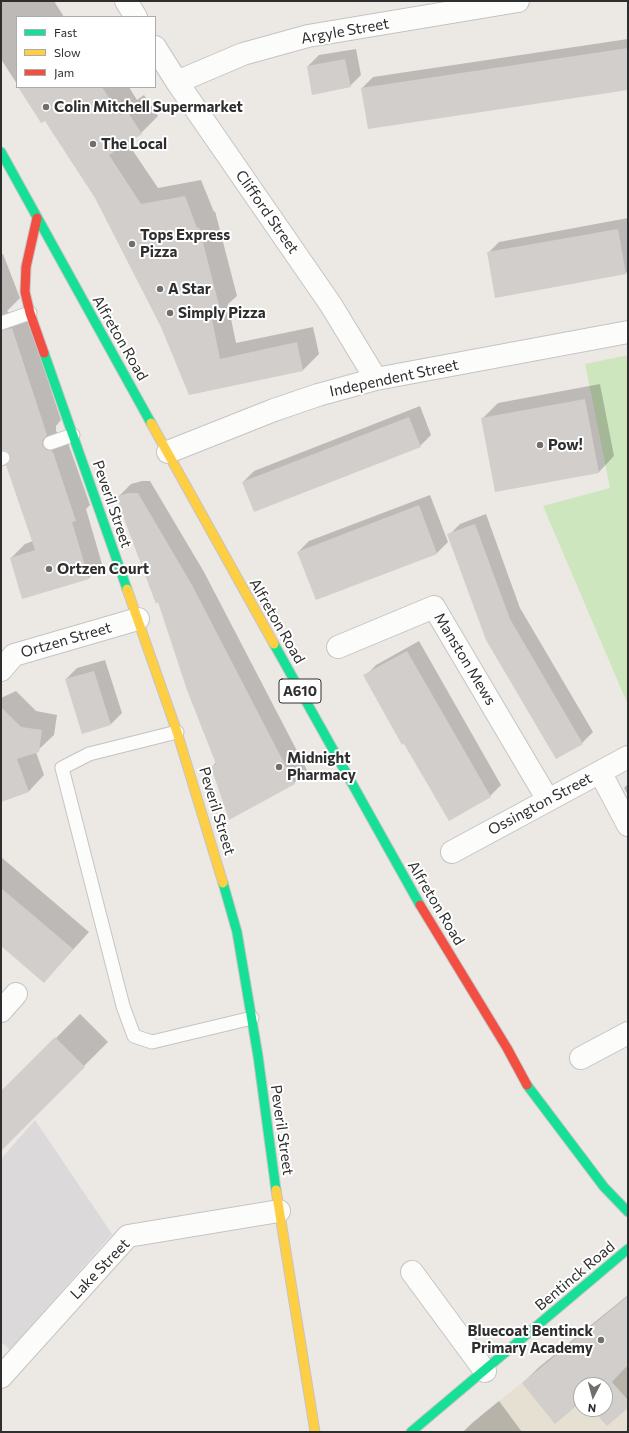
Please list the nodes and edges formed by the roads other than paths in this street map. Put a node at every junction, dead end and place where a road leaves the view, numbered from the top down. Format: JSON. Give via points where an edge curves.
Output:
{"nodes":[{"id":1,"x":126,"y":1,"type":"edge"},
{"id":2,"x":518,"y":1,"type":"edge"},
{"id":3,"x":135,"y":16,"type":"edge"},
{"id":4,"x":156,"y":49,"type":"edge"},
{"id":5,"x":178,"y":82,"type":"junction"},
{"id":6,"x":1,"y":152,"type":"edge"},
{"id":7,"x":37,"y":218,"type":"junction"},
{"id":8,"x":30,"y":313,"type":"junction"},
{"id":9,"x":1,"y":324,"type":"edge"},
{"id":10,"x":628,"y":332,"type":"edge"},
{"id":11,"x":376,"y":379,"type":"junction"},
{"id":12,"x":73,"y":435,"type":"junction"},
{"id":13,"x":50,"y":443,"type":"dead end"},
{"id":14,"x":168,"y":452,"type":"junction"},
{"id":15,"x":138,"y":619,"type":"junction"},
{"id":16,"x":338,"y":647,"type":"dead end"},
{"id":17,"x":1,"y":670,"type":"edge"},
{"id":18,"x":177,"y":732,"type":"junction"},
{"id":19,"x":628,"y":757,"type":"edge"},
{"id":20,"x":600,"y":772,"type":"junction"},
{"id":21,"x":548,"y":800,"type":"junction"},
{"id":22,"x":628,"y":825,"type":"edge"},
{"id":23,"x":452,"y":852,"type":"dead end"},
{"id":24,"x":16,"y":994,"type":"dead end"},
{"id":25,"x":1,"y":1011,"type":"edge"},
{"id":26,"x":252,"y":1018,"type":"junction"},
{"id":27,"x":628,"y":1033,"type":"edge"},
{"id":28,"x":581,"y":1058,"type":"dead end"},
{"id":29,"x":279,"y":1211,"type":"junction"},
{"id":30,"x":628,"y":1212,"type":"edge"},
{"id":31,"x":628,"y":1249,"type":"edge"},
{"id":32,"x":412,"y":1272,"type":"dead end"},
{"id":33,"x":485,"y":1371,"type":"junction"},
{"id":34,"x":1,"y":1377,"type":"edge"},
{"id":35,"x":315,"y":1432,"type":"edge"},
{"id":36,"x":411,"y":1432,"type":"edge"}],
"edges":[{"from":1,"to":3,"type":"street"},
{"from":2,"to":5,"type":"street","name":"Argyle Street","via":[[308,36],[243,54]]},
{"from":4,"to":5,"type":"street","name":"Clifford Street"},
{"from":5,"to":11,"type":"street","name":"Clifford Street","via":[[331,305]]},
{"from":6,"to":7,"type":"street","name":"Alfreton Road","number":"A610"},
{"from":7,"to":8,"type":"street","name":"Peveril Street","via":[[26,267],[25,292]]},
{"from":7,"to":14,"type":"street","name":"Alfreton Road","number":"A610"},
{"from":8,"to":9,"type":"lane"},
{"from":8,"to":12,"type":"street","name":"Peveril Street"},
{"from":10,"to":11,"type":"street","name":"Independent Street"},
{"from":11,"to":14,"type":"street","name":"Independent Street","via":[[296,402]]},
{"from":12,"to":13,"type":"lane"},
{"from":12,"to":15,"type":"street","name":"Peveril Street"},
{"from":14,"to":30,"type":"street","name":"Alfreton Road","number":"A610","via":[[405,880],[529,1089],[604,1187]]},
{"from":15,"to":17,"type":"street","name":"Ortzen Street","via":[[14,655]]},
{"from":15,"to":18,"type":"street","name":"Peveril Street"},
{"from":16,"to":21,"type":"street","name":"Manston Mews","via":[[434,607]]},
{"from":18,"to":26,"type":"street","name":"Peveril Street","via":[[237,932]]},
{"from":18,"to":26,"type":"lane","via":[[90,754],[62,768],[118,983],[134,1036],[152,1042]]},
{"from":19,"to":20,"type":"street","name":"Ossington Street"},
{"from":20,"to":21,"type":"street","name":"Ossington Street"},
{"from":20,"to":22,"type":"street"},
{"from":21,"to":23,"type":"street","name":"Ossington Street"},
{"from":24,"to":25,"type":"street"},
{"from":26,"to":29,"type":"street","name":"Peveril Street"},
{"from":27,"to":28,"type":"street"},
{"from":29,"to":34,"type":"street","name":"Lake Street","via":[[128,1236]]},
{"from":29,"to":35,"type":"street","name":"Peveril Street"},
{"from":31,"to":33,"type":"street","name":"Bentinck Road"},
{"from":32,"to":33,"type":"street"},
{"from":33,"to":36,"type":"street","name":"Bentinck Road"}]}
